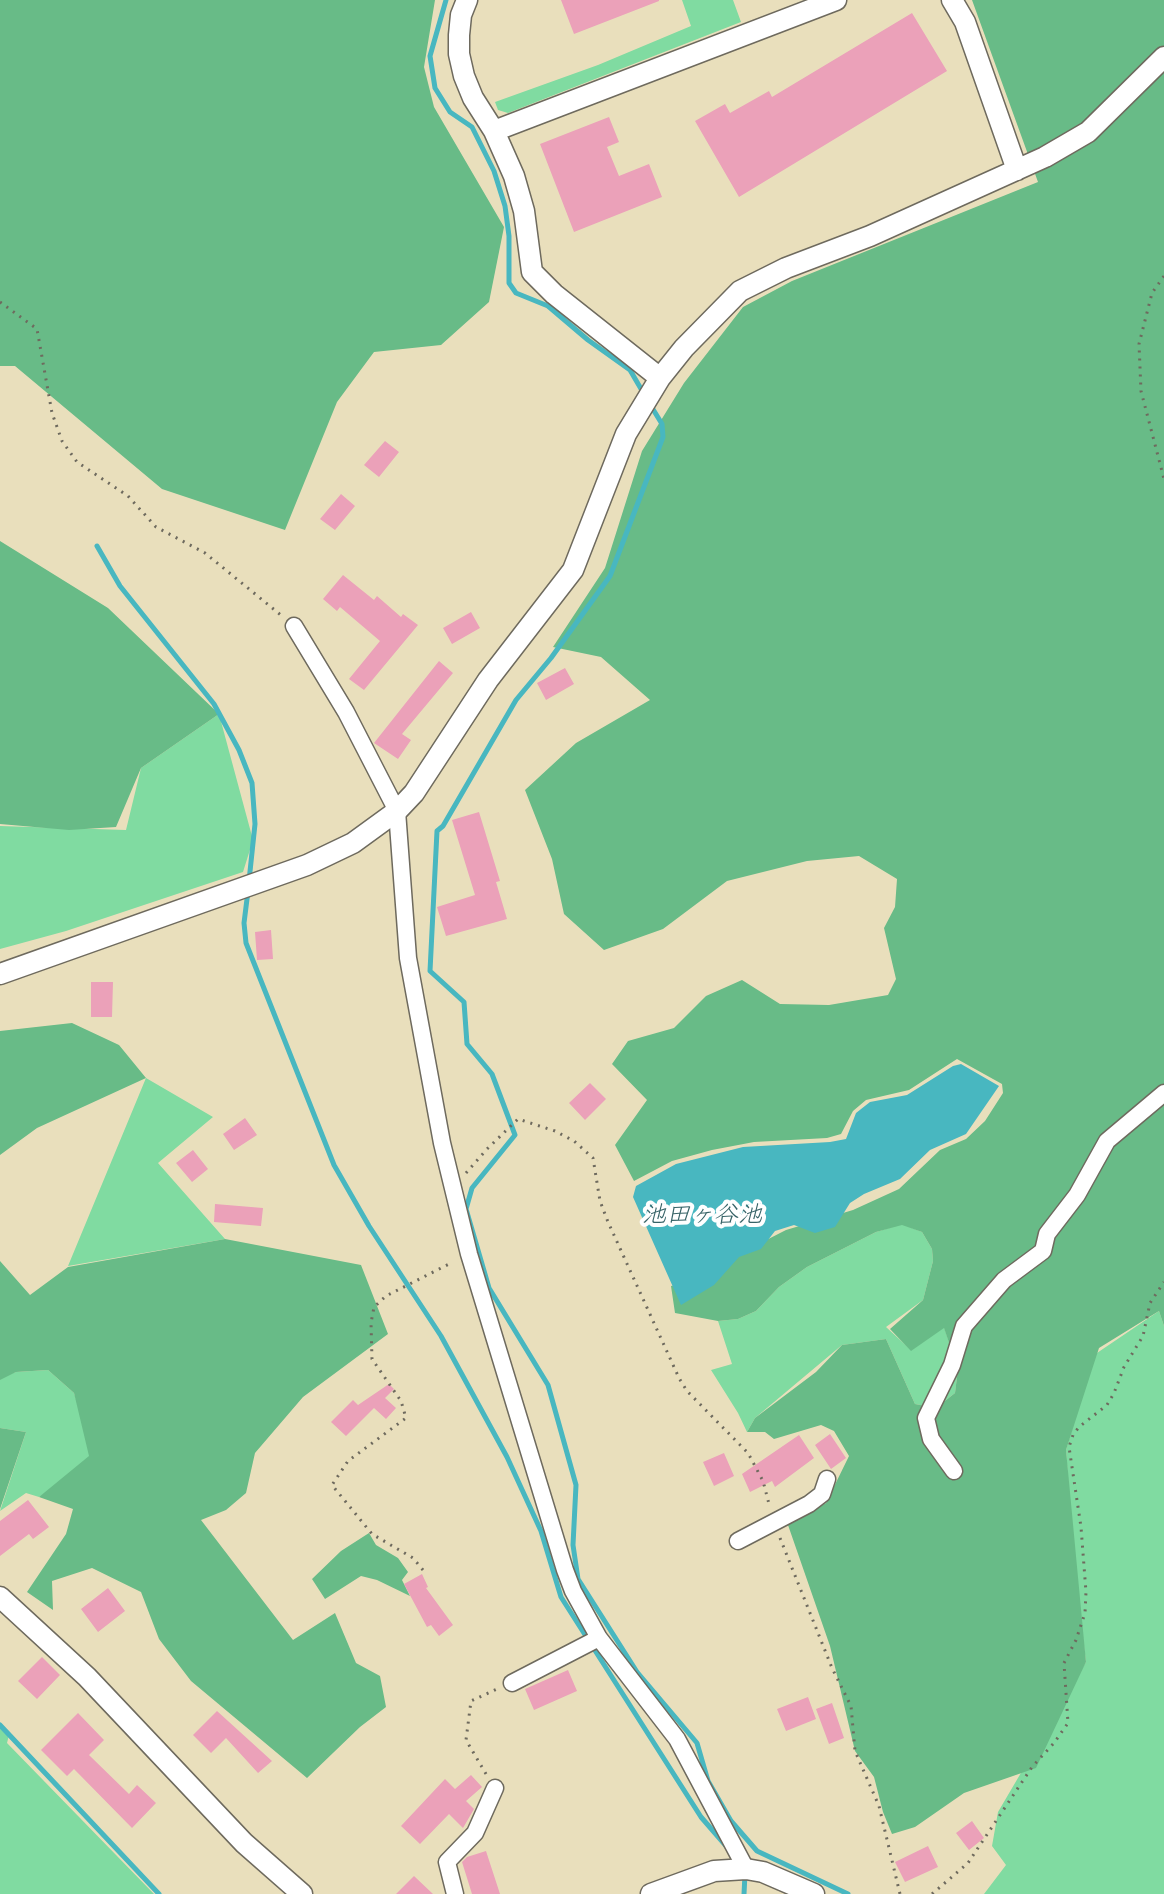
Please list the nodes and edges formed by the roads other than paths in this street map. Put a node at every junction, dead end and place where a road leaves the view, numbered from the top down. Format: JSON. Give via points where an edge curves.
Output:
{"nodes":[{"id":1,"x":467,"y":0,"type":"edge"},
{"id":2,"x":836,"y":0,"type":"edge"},
{"id":3,"x":952,"y":0,"type":"edge"},
{"id":4,"x":1164,"y":57,"type":"edge"},
{"id":5,"x":494,"y":131,"type":"junction"},
{"id":6,"x":1017,"y":170,"type":"junction"},
{"id":7,"x":660,"y":378,"type":"junction"},
{"id":8,"x":294,"y":626,"type":"road end"},
{"id":9,"x":397,"y":811,"type":"junction"},
{"id":10,"x":0,"y":974,"type":"edge"},
{"id":11,"x":1164,"y":1093,"type":"edge"},
{"id":12,"x":954,"y":1471,"type":"dead end"},
{"id":13,"x":827,"y":1479,"type":"dead end"},
{"id":14,"x":738,"y":1541,"type":"dead end"},
{"id":15,"x":0,"y":1597,"type":"edge"},
{"id":16,"x":599,"y":1638,"type":"junction"},
{"id":17,"x":512,"y":1683,"type":"road end"},
{"id":18,"x":495,"y":1788,"type":"road end"},
{"id":19,"x":746,"y":1869,"type":"junction"},
{"id":20,"x":302,"y":1894,"type":"edge"},
{"id":21,"x":455,"y":1894,"type":"edge"},
{"id":22,"x":651,"y":1894,"type":"edge"},
{"id":23,"x":814,"y":1894,"type":"edge"}],
"edges":[{"from":1,"to":5,"type":"street","via":[[459,54],[473,98]]},
{"from":2,"to":5,"type":"street"},
{"from":3,"to":6,"type":"street","via":[[965,22]]},
{"from":4,"to":6,"type":"street","via":[[1088,132]]},
{"from":5,"to":7,"type":"street","via":[[524,211],[532,272]]},
{"from":6,"to":7,"type":"street","via":[[740,291]]},
{"from":7,"to":9,"type":"street","via":[[626,434],[573,570]]},
{"from":8,"to":9,"type":"street"},
{"from":9,"to":10,"type":"street","via":[[353,843],[307,865]]},
{"from":9,"to":16,"type":"street","via":[[408,958],[442,1143],[469,1254],[565,1570]]},
{"from":11,"to":12,"type":"street","via":[[1107,1141],[1077,1195],[1047,1234],[1043,1251],[1004,1280],[964,1326],[926,1418],[931,1439]]},
{"from":13,"to":14,"type":"street","via":[[822,1494]]},
{"from":15,"to":20,"type":"street","via":[[87,1677],[244,1843]]},
{"from":16,"to":17,"type":"street"},
{"from":16,"to":19,"type":"street","via":[[677,1739]]},
{"from":18,"to":21,"type":"street","via":[[475,1833],[447,1862]]},
{"from":19,"to":22,"type":"street","via":[[714,1871]]},
{"from":19,"to":23,"type":"street"}]}
